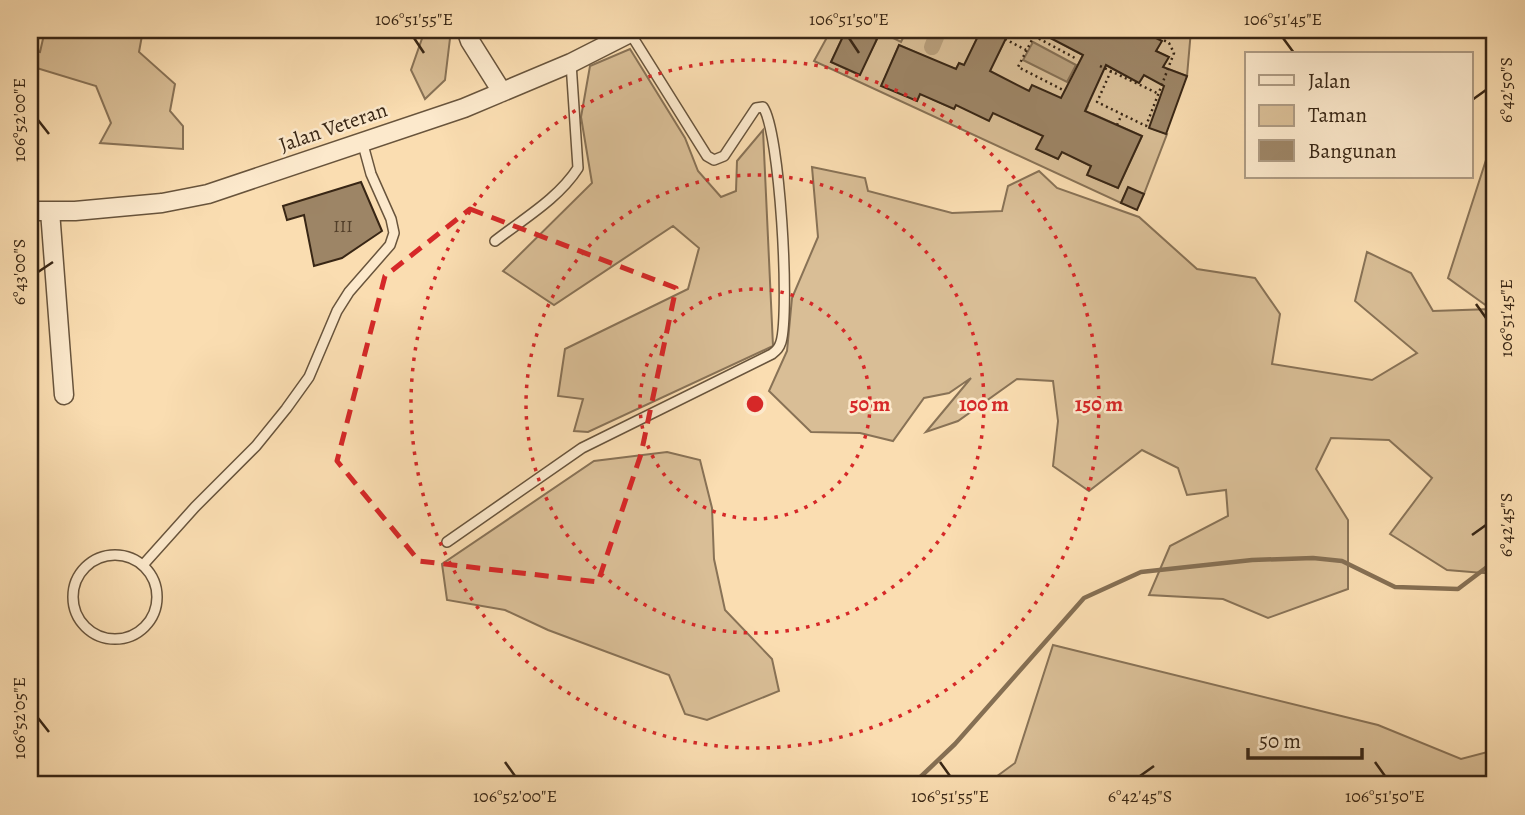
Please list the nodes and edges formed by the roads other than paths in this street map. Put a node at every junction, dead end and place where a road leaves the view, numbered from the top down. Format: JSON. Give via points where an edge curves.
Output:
{"nodes":[{"id":1,"x":466,"y":30,"type":"edge"},
{"id":2,"x":633,"y":31,"type":"edge"},
{"id":3,"x":571,"y":63,"type":"junction"},
{"id":4,"x":502,"y":92,"type":"junction"},
{"id":5,"x":362,"y":141,"type":"junction"},
{"id":6,"x":30,"y":211,"type":"edge"},
{"id":7,"x":50,"y":211,"type":"junction"},
{"id":8,"x":495,"y":241,"type":"dead end"},
{"id":9,"x":64,"y":395,"type":"dead end"},
{"id":10,"x":447,"y":542,"type":"dead end"},
{"id":11,"x":142,"y":565,"type":"junction"}],
"edges":[{"from":1,"to":4,"type":"street"},
{"from":2,"to":3,"type":"street","name":"Jalan Veteran"},
{"from":2,"to":10,"type":"lane","via":[[714,160],[724,156],[755,108],[763,107],[768,114],[775,145],[785,276],[782,339],[772,354],[582,448]]},
{"from":3,"to":4,"type":"street","name":"Jalan Veteran"},
{"from":3,"to":8,"type":"lane","via":[[578,168],[555,195]]},
{"from":4,"to":5,"type":"street","name":"Jalan Veteran"},
{"from":5,"to":7,"type":"street","name":"Jalan Veteran","via":[[208,194],[162,203]]},
{"from":5,"to":11,"type":"lane","via":[[391,219],[394,233],[390,245],[349,292],[309,377],[286,410]]},
{"from":6,"to":7,"type":"street","name":"Jalan Veteran"},
{"from":7,"to":9,"type":"street"},
{"from":11,"to":11,"type":"lane","via":[[117,555],[90,563],[80,573],[74,593],[83,625],[94,634],[120,639],[145,627],[157,602],[151,576]]}]}
